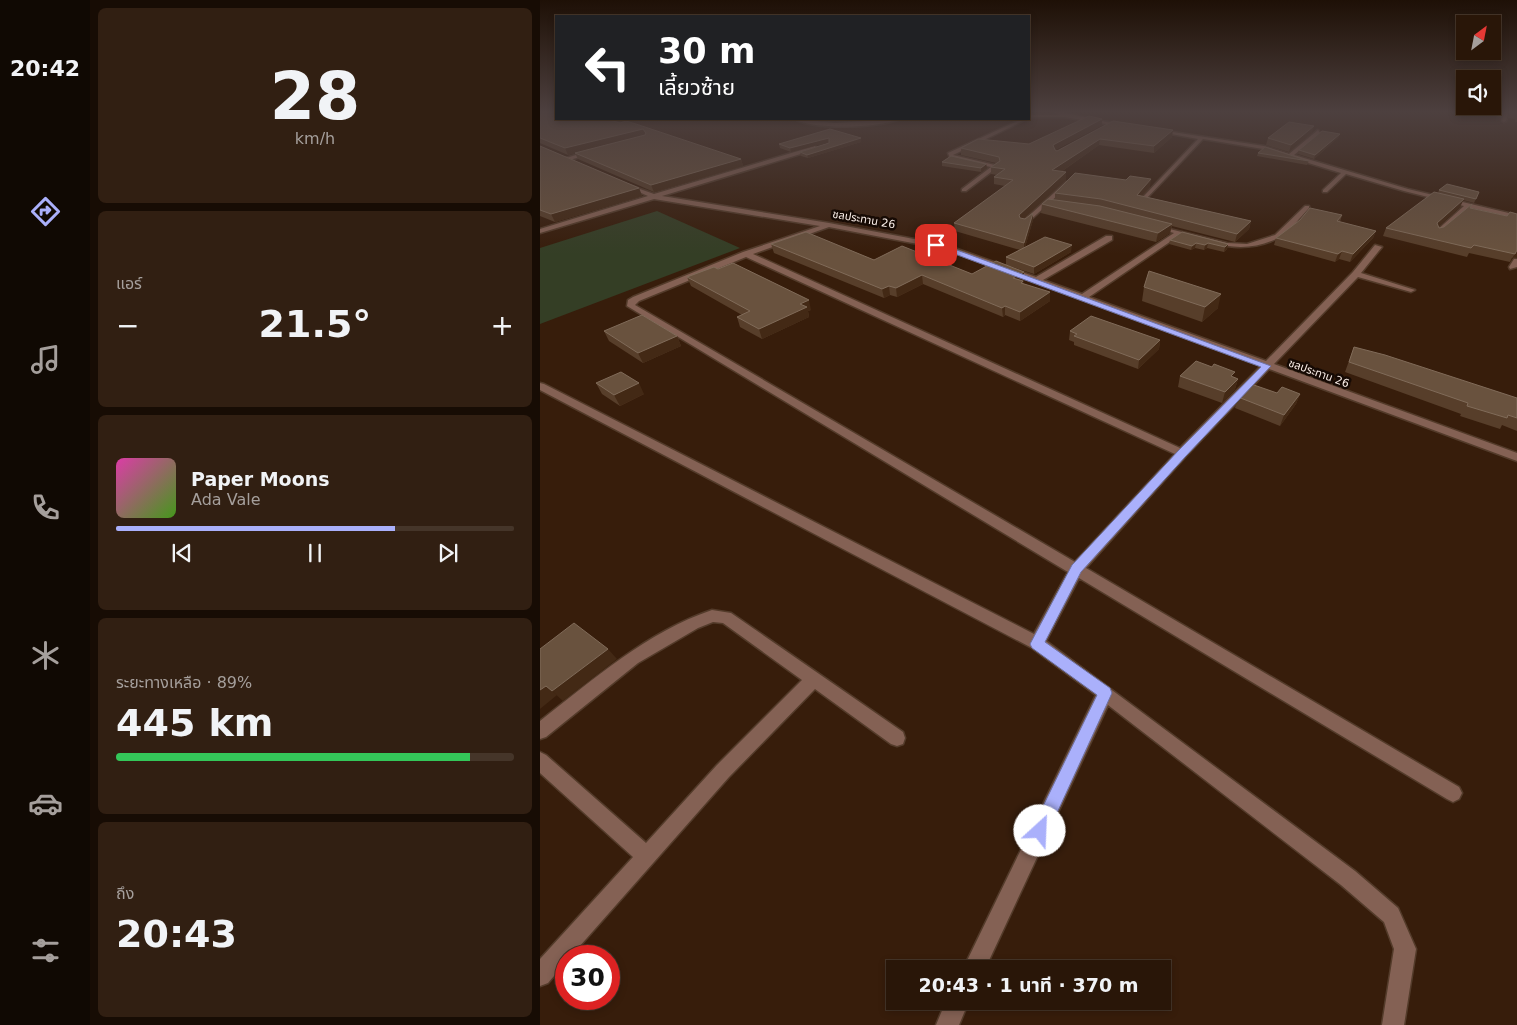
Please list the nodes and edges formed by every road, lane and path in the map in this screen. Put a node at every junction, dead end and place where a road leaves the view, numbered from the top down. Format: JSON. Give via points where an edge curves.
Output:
{"nodes":[{"id":1,"x":566,"y":159,"type":"edge"},
{"id":2,"x":779,"y":159,"type":"edge"},
{"id":3,"x":961,"y":159,"type":"edge"},
{"id":4,"x":1182,"y":159,"type":"edge"},
{"id":5,"x":1304,"y":159,"type":"edge"},
{"id":6,"x":747,"y":163,"type":"dead end"},
{"id":7,"x":584,"y":166,"type":"edge"},
{"id":8,"x":755,"y":166,"type":"junction"},
{"id":9,"x":1346,"y":171,"type":"junction"},
{"id":10,"x":620,"y":182,"type":"edge"},
{"id":11,"x":1070,"y":182,"type":"edge"},
{"id":12,"x":964,"y":190,"type":"dead end"},
{"id":13,"x":1325,"y":191,"type":"dead end"},
{"id":14,"x":655,"y":197,"type":"junction"},
{"id":15,"x":1145,"y":198,"type":"edge"},
{"id":16,"x":1046,"y":203,"type":"junction"},
{"id":17,"x":1055,"y":204,"type":"edge"},
{"id":18,"x":1468,"y":206,"type":"junction"},
{"id":19,"x":1307,"y":207,"type":"dead end"},
{"id":20,"x":1517,"y":217,"type":"edge"},
{"id":21,"x":1145,"y":223,"type":"edge"},
{"id":22,"x":540,"y":224,"type":"edge"},
{"id":23,"x":1023,"y":224,"type":"edge"},
{"id":24,"x":829,"y":225,"type":"junction"},
{"id":25,"x":548,"y":229,"type":"junction"},
{"id":26,"x":540,"y":231,"type":"edge"},
{"id":27,"x":1180,"y":232,"type":"junction"},
{"id":28,"x":1437,"y":233,"type":"edge"},
{"id":29,"x":1109,"y":238,"type":"dead end"},
{"id":30,"x":1378,"y":247,"type":"dead end"},
{"id":31,"x":746,"y":254,"type":"junction"},
{"id":32,"x":1356,"y":274,"type":"junction"},
{"id":33,"x":1036,"y":281,"type":"junction"},
{"id":34,"x":1411,"y":290,"type":"dead end"},
{"id":35,"x":1082,"y":298,"type":"junction"},
{"id":36,"x":1267,"y":366,"type":"junction"},
{"id":37,"x":540,"y":386,"type":"edge"},
{"id":38,"x":1182,"y":453,"type":"junction"},
{"id":39,"x":1517,"y":457,"type":"edge"},
{"id":40,"x":1077,"y":569,"type":"junction"},
{"id":41,"x":1037,"y":644,"type":"junction"},
{"id":42,"x":814,"y":679,"type":"junction"},
{"id":43,"x":1105,"y":693,"type":"junction"},
{"id":44,"x":540,"y":731,"type":"edge"},
{"id":45,"x":897,"y":738,"type":"dead end"},
{"id":46,"x":540,"y":761,"type":"edge"},
{"id":47,"x":1453,"y":792,"type":"dead end"},
{"id":48,"x":647,"y":857,"type":"junction"},
{"id":49,"x":978,"y":960,"type":"edge"},
{"id":50,"x":540,"y":975,"type":"edge"},
{"id":51,"x":954,"y":1010,"type":"edge"},
{"id":52,"x":947,"y":1025,"type":"edge"},
{"id":53,"x":1393,"y":1025,"type":"edge"}],
"edges":[{"from":1,"to":7,"type":"street"},
{"from":2,"to":8,"type":"street"},
{"from":3,"to":12,"type":"street","via":[[996,166]]},
{"from":4,"to":15,"type":"street"},
{"from":5,"to":9,"type":"street"},
{"from":6,"to":8,"type":"street"},
{"from":8,"to":14,"type":"street"},
{"from":9,"to":13,"type":"street"},
{"from":9,"to":18,"type":"street"},
{"from":10,"to":14,"type":"street","name":"ชลประทาน 26"},
{"from":11,"to":16,"type":"street"},
{"from":14,"to":24,"type":"street","name":"ชลประทาน 26"},
{"from":14,"to":25,"type":"street"},
{"from":16,"to":17,"type":"street"},
{"from":16,"to":23,"type":"street"},
{"from":18,"to":20,"type":"street"},
{"from":18,"to":28,"type":"street"},
{"from":19,"to":27,"type":"street","via":[[1277,236],[1248,246],[1227,245]]},
{"from":21,"to":27,"type":"street"},
{"from":22,"to":25,"type":"street"},
{"from":24,"to":31,"type":"street"},
{"from":24,"to":33,"type":"street","name":"ชลประทาน 26","via":[[926,242]]},
{"from":25,"to":26,"type":"street"},
{"from":27,"to":35,"type":"street"},
{"from":29,"to":33,"type":"street"},
{"from":30,"to":32,"type":"street"},
{"from":31,"to":38,"type":"street"},
{"from":31,"to":40,"type":"street","via":[[636,298],[631,306]]},
{"from":32,"to":34,"type":"street"},
{"from":32,"to":36,"type":"street"},
{"from":33,"to":35,"type":"street","name":"ชลประทาน 26"},
{"from":35,"to":36,"type":"street","name":"ชลประทาน 26"},
{"from":36,"to":38,"type":"street"},
{"from":36,"to":39,"type":"street","name":"ชลประทาน 26"},
{"from":37,"to":41,"type":"street"},
{"from":38,"to":40,"type":"street"},
{"from":40,"to":41,"type":"street"},
{"from":40,"to":47,"type":"street"},
{"from":41,"to":43,"type":"street"},
{"from":42,"to":44,"type":"street","via":[[726,616],[712,616],[633,658]]},
{"from":42,"to":45,"type":"street"},
{"from":42,"to":48,"type":"street","via":[[723,770]]},
{"from":43,"to":49,"type":"street"},
{"from":43,"to":53,"type":"street","via":[[1348,878],[1390,915],[1405,949]]},
{"from":46,"to":48,"type":"street"},
{"from":48,"to":50,"type":"street"},
{"from":51,"to":52,"type":"street"}]}
